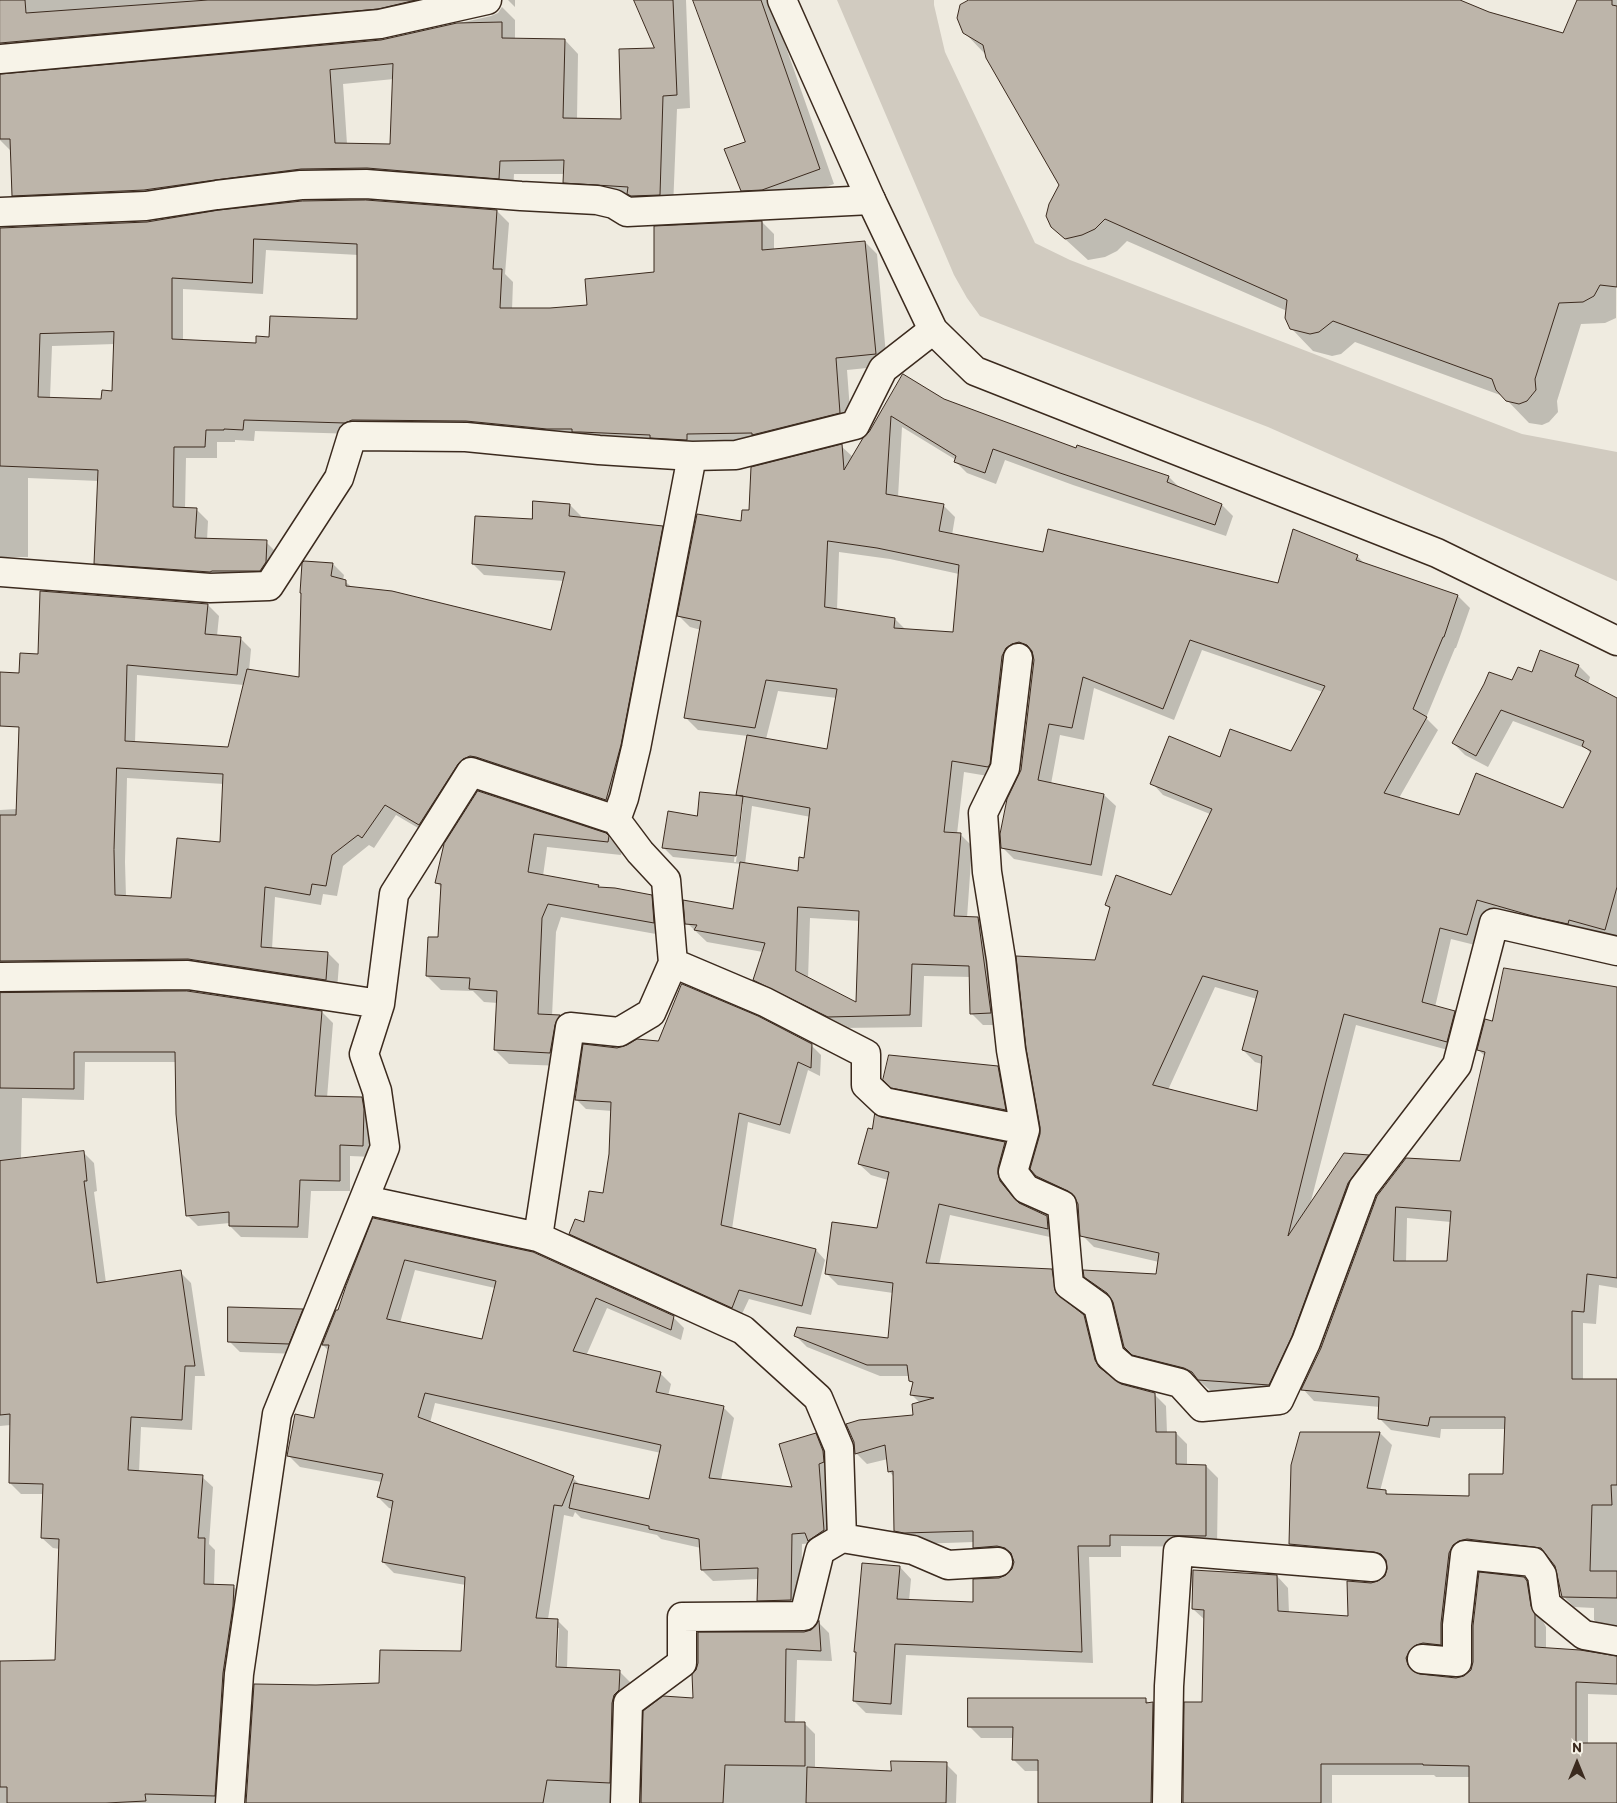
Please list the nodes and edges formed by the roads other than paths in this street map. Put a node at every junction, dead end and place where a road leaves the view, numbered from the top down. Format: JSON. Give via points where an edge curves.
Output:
{"nodes":[{"id":1,"x":487,"y":0,"type":"edge"},
{"id":2,"x":782,"y":0,"type":"edge"},
{"id":3,"x":0,"y":59,"type":"edge"},
{"id":4,"x":872,"y":200,"type":"junction"},
{"id":5,"x":0,"y":212,"type":"edge"},
{"id":6,"x":932,"y":330,"type":"junction"},
{"id":7,"x":692,"y":456,"type":"junction"},
{"id":8,"x":0,"y":572,"type":"edge"},
{"id":9,"x":1617,"y":641,"type":"edge"},
{"id":10,"x":1018,"y":658,"type":"dead end"},
{"id":11,"x":616,"y":820,"type":"junction"},
{"id":12,"x":1617,"y":951,"type":"edge"},
{"id":13,"x":673,"y":963,"type":"junction"},
{"id":14,"x":0,"y":977,"type":"edge"},
{"id":15,"x":380,"y":1004,"type":"junction"},
{"id":16,"x":1025,"y":1130,"type":"junction"},
{"id":17,"x":365,"y":1200,"type":"junction"},
{"id":18,"x":538,"y":1237,"type":"junction"},
{"id":19,"x":842,"y":1538,"type":"junction"},
{"id":20,"x":998,"y":1562,"type":"dead end"},
{"id":21,"x":1372,"y":1567,"type":"dead end"},
{"id":22,"x":1617,"y":1641,"type":"edge"},
{"id":23,"x":1422,"y":1659,"type":"dead end"},
{"id":24,"x":230,"y":1803,"type":"edge"},
{"id":25,"x":625,"y":1803,"type":"edge"},
{"id":26,"x":1167,"y":1803,"type":"edge"}],
"edges":[{"from":1,"to":3,"type":"street","via":[[380,24]]},
{"from":2,"to":4,"type":"street"},
{"from":4,"to":5,"type":"street","via":[[627,212],[614,204],[596,200],[366,184],[301,185],[146,206]]},
{"from":4,"to":6,"type":"street"},
{"from":6,"to":7,"type":"street","via":[[883,370],[855,425],[736,455]]},
{"from":6,"to":9,"type":"street","via":[[974,371],[1437,553]]},
{"from":7,"to":8,"type":"street","via":[[466,437],[352,436],[339,478],[269,586],[210,588]]},
{"from":7,"to":11,"type":"street","via":[[636,748]]},
{"from":10,"to":16,"type":"street","via":[[1005,768],[983,813],[987,872]]},
{"from":11,"to":13,"type":"street","via":[[666,880]]},
{"from":11,"to":15,"type":"street","via":[[471,772],[394,894]]},
{"from":12,"to":16,"type":"street","via":[[1494,923],[1456,1064],[1364,1188],[1306,1342],[1280,1400],[1202,1407],[1180,1383],[1125,1370],[1110,1356],[1098,1306],[1068,1285],[1062,1205],[1026,1189],[1013,1172]]},
{"from":13,"to":16,"type":"street","via":[[764,1002],[866,1054],[866,1085],[884,1102]]},
{"from":13,"to":18,"type":"street","via":[[651,1013],[618,1032],[570,1026]]},
{"from":14,"to":15,"type":"street","via":[[188,975]]},
{"from":15,"to":17,"type":"street","via":[[364,1054],[377,1091],[385,1147]]},
{"from":17,"to":18,"type":"street"},
{"from":17,"to":24,"type":"street","via":[[277,1414],[239,1674]]},
{"from":18,"to":19,"type":"street","via":[[743,1330],[818,1398],[839,1448]]},
{"from":19,"to":20,"type":"street","via":[[914,1550],[948,1564]]},
{"from":19,"to":25,"type":"street","via":[[820,1551],[804,1616],[682,1618],[682,1663],[628,1703]]},
{"from":21,"to":26,"type":"street","via":[[1178,1551],[1169,1686]]},
{"from":22,"to":23,"type":"street","via":[[1584,1635],[1546,1604],[1542,1575],[1533,1562],[1465,1555],[1456,1625],[1456,1662]]}]}
